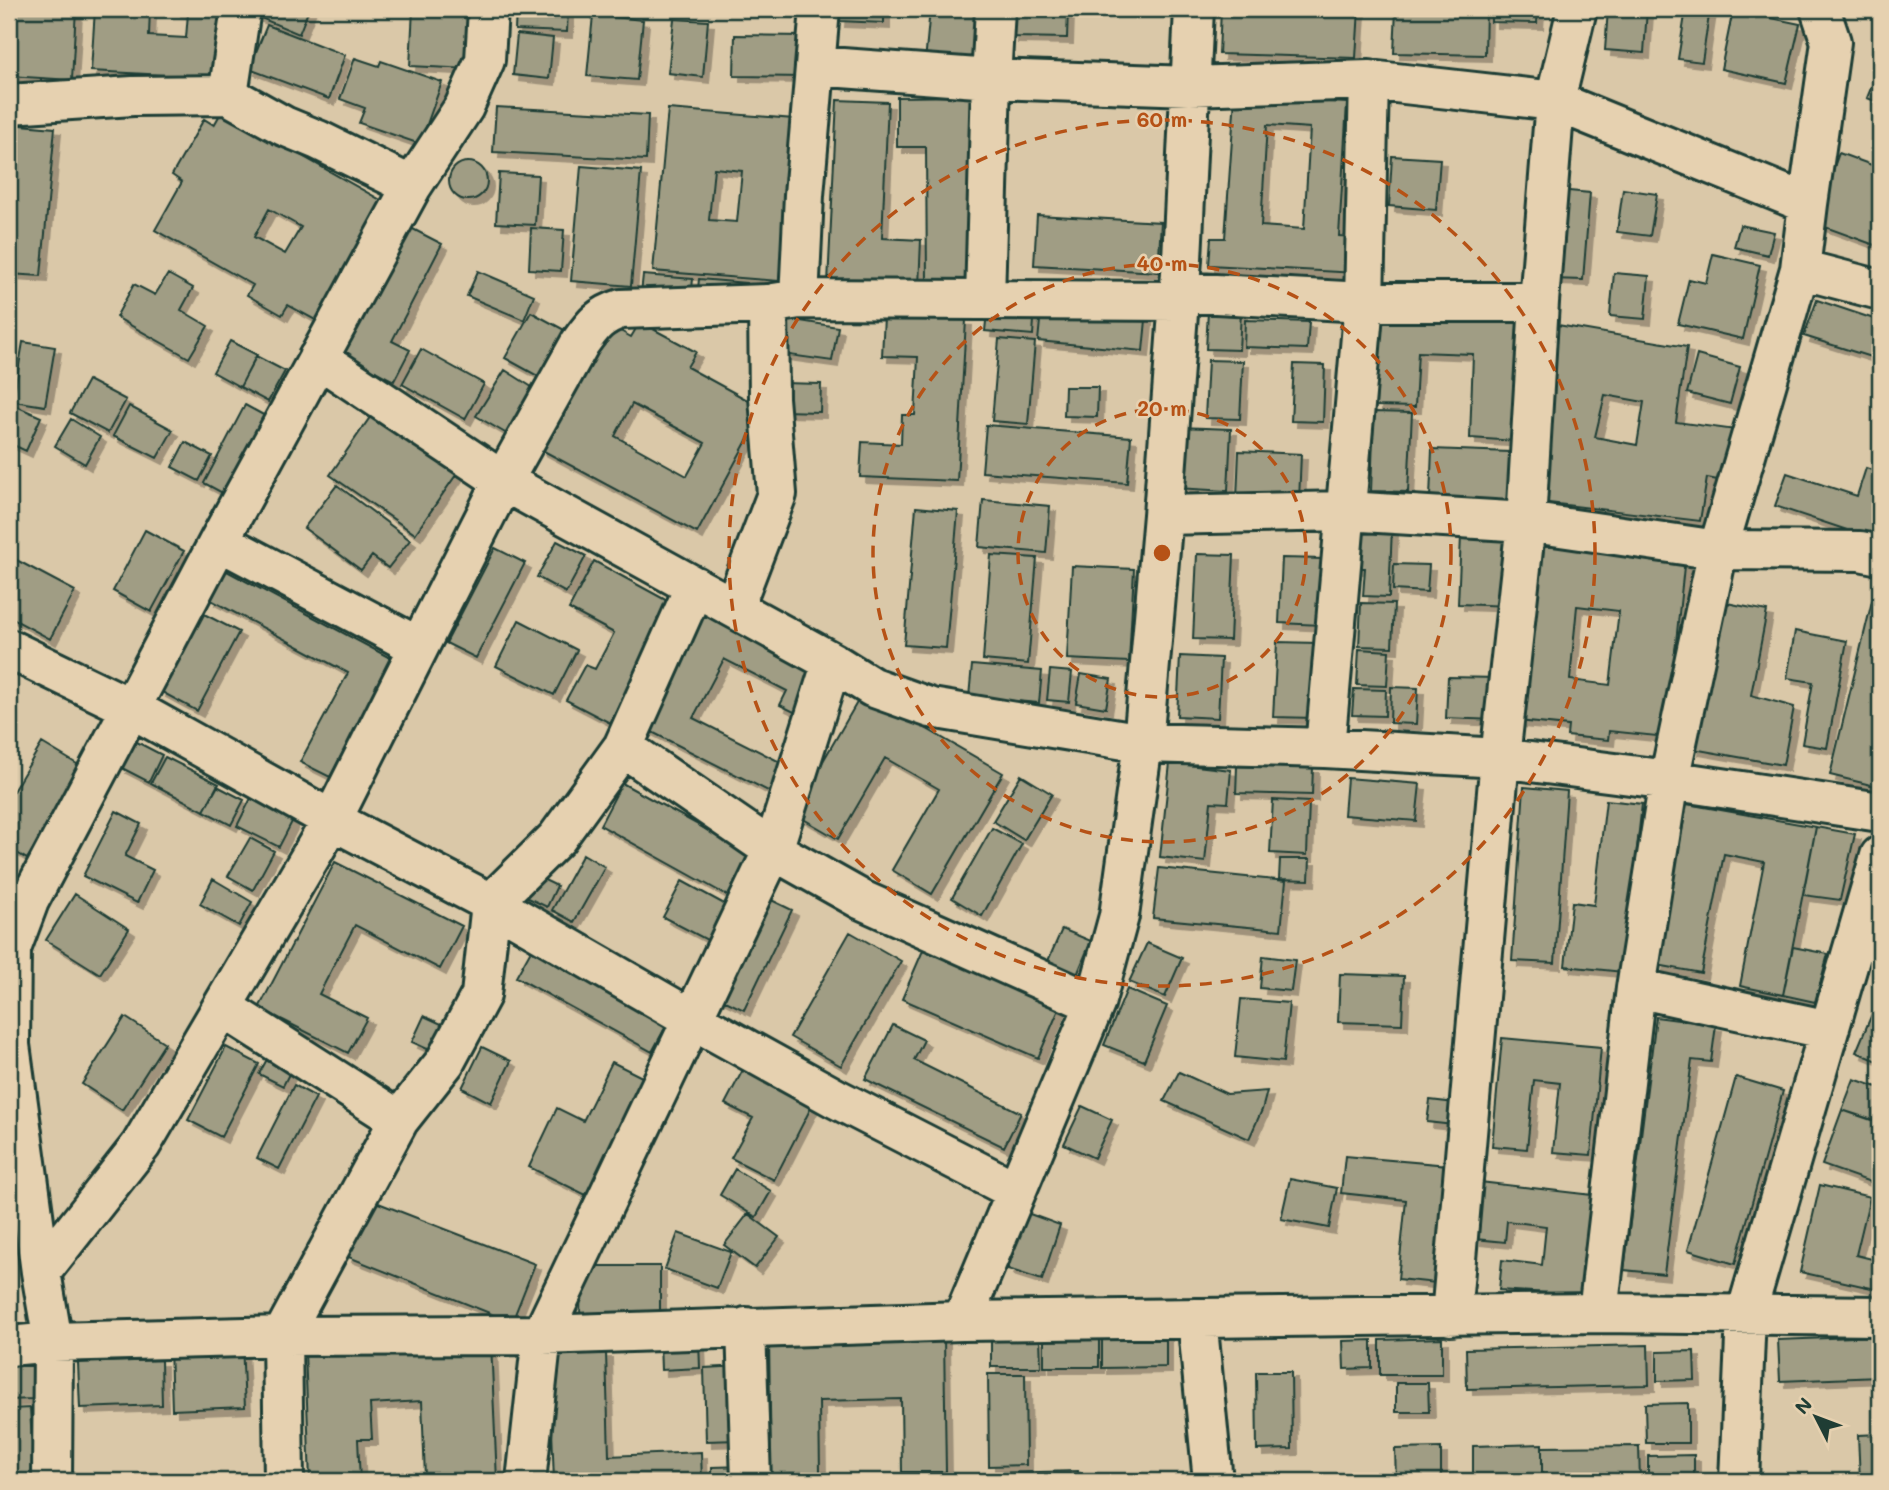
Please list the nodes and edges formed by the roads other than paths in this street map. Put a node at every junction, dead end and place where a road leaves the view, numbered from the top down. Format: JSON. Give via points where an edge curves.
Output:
{"nodes":[{"id":1,"x":241,"y":9,"type":"edge"},
{"id":2,"x":488,"y":9,"type":"edge"},
{"id":3,"x":820,"y":9,"type":"edge"},
{"id":4,"x":995,"y":9,"type":"edge"},
{"id":5,"x":1194,"y":9,"type":"edge"},
{"id":6,"x":1577,"y":9,"type":"edge"},
{"id":7,"x":1820,"y":9,"type":"edge"},
{"id":8,"x":816,"y":66,"type":"junction"},
{"id":9,"x":991,"y":79,"type":"junction"},
{"id":10,"x":1370,"y":80,"type":"junction"},
{"id":11,"x":1190,"y":86,"type":"junction"},
{"id":12,"x":228,"y":95,"type":"junction"},
{"id":13,"x":1555,"y":101,"type":"junction"},
{"id":14,"x":9,"y":104,"type":"edge"},
{"id":15,"x":412,"y":186,"type":"junction"},
{"id":16,"x":1808,"y":204,"type":"junction"},
{"id":17,"x":1800,"y":270,"type":"junction"},
{"id":18,"x":1880,"y":290,"type":"edge"},
{"id":19,"x":1179,"y":297,"type":"junction"},
{"id":20,"x":985,"y":300,"type":"junction"},
{"id":21,"x":784,"y":302,"type":"junction"},
{"id":22,"x":1364,"y":302,"type":"junction"},
{"id":23,"x":1539,"y":302,"type":"junction"},
{"id":24,"x":318,"y":358,"type":"junction"},
{"id":25,"x":503,"y":481,"type":"junction"},
{"id":26,"x":1346,"y":511,"type":"junction"},
{"id":27,"x":1163,"y":515,"type":"junction"},
{"id":28,"x":1526,"y":522,"type":"junction"},
{"id":29,"x":219,"y":541,"type":"junction"},
{"id":30,"x":1718,"y":550,"type":"junction"},
{"id":31,"x":1880,"y":555,"type":"edge"},
{"id":32,"x":695,"y":586,"type":"junction"},
{"id":33,"x":734,"y":607,"type":"junction"},
{"id":34,"x":419,"y":647,"type":"junction"},
{"id":35,"x":9,"y":649,"type":"edge"},
{"id":36,"x":832,"y":662,"type":"junction"},
{"id":37,"x":131,"y":708,"type":"junction"},
{"id":38,"x":1143,"y":743,"type":"junction"},
{"id":39,"x":623,"y":747,"type":"junction"},
{"id":40,"x":1325,"y":748,"type":"junction"},
{"id":41,"x":1500,"y":758,"type":"junction"},
{"id":42,"x":1669,"y":780,"type":"junction"},
{"id":43,"x":1880,"y":812,"type":"edge"},
{"id":44,"x":332,"y":820,"type":"junction"},
{"id":45,"x":774,"y":850,"type":"junction"},
{"id":46,"x":1880,"y":856,"type":"edge"},
{"id":47,"x":491,"y":903,"type":"junction"},
{"id":48,"x":1636,"y":988,"type":"junction"},
{"id":49,"x":1095,"y":1004,"type":"junction"},
{"id":50,"x":222,"y":1007,"type":"junction"},
{"id":51,"x":692,"y":1019,"type":"junction"},
{"id":52,"x":1829,"y":1030,"type":"junction"},
{"id":53,"x":9,"y":1045,"type":"edge"},
{"id":54,"x":399,"y":1120,"type":"junction"},
{"id":55,"x":1016,"y":1191,"type":"junction"},
{"id":56,"x":41,"y":1272,"type":"junction"},
{"id":57,"x":1598,"y":1312,"type":"junction"},
{"id":58,"x":1746,"y":1314,"type":"junction"},
{"id":59,"x":1451,"y":1316,"type":"junction"},
{"id":60,"x":1880,"y":1316,"type":"edge"},
{"id":61,"x":1197,"y":1318,"type":"junction"},
{"id":62,"x":962,"y":1321,"type":"junction"},
{"id":63,"x":746,"y":1327,"type":"junction"},
{"id":64,"x":542,"y":1335,"type":"junction"},
{"id":65,"x":282,"y":1336,"type":"junction"},
{"id":66,"x":53,"y":1342,"type":"junction"},
{"id":67,"x":9,"y":1346,"type":"edge"},
{"id":68,"x":52,"y":1481,"type":"edge"},
{"id":69,"x":284,"y":1481,"type":"edge"},
{"id":70,"x":526,"y":1481,"type":"edge"},
{"id":71,"x":751,"y":1481,"type":"edge"},
{"id":72,"x":1213,"y":1481,"type":"edge"},
{"id":73,"x":1739,"y":1481,"type":"edge"}],
"edges":[{"from":1,"to":12,"type":"street"},
{"from":2,"to":15,"type":"street","via":[[485,60],[464,107]]},
{"from":3,"to":8,"type":"street"},
{"from":4,"to":9,"type":"street"},
{"from":5,"to":11,"type":"street"},
{"from":6,"to":13,"type":"street"},
{"from":7,"to":16,"type":"street","via":[[1831,42]]},
{"from":8,"to":9,"type":"street"},
{"from":8,"to":21,"type":"street","via":[[804,195]]},
{"from":9,"to":11,"type":"street"},
{"from":9,"to":20,"type":"street"},
{"from":10,"to":11,"type":"street"},
{"from":10,"to":13,"type":"street"},
{"from":10,"to":22,"type":"street"},
{"from":11,"to":19,"type":"street"},
{"from":12,"to":14,"type":"street"},
{"from":12,"to":15,"type":"street"},
{"from":13,"to":16,"type":"street"},
{"from":13,"to":23,"type":"street"},
{"from":15,"to":24,"type":"street"},
{"from":16,"to":17,"type":"street"},
{"from":17,"to":18,"type":"street"},
{"from":17,"to":30,"type":"street"},
{"from":19,"to":20,"type":"street"},
{"from":19,"to":22,"type":"street"},
{"from":19,"to":27,"type":"street"},
{"from":20,"to":21,"type":"street"},
{"from":21,"to":25,"type":"street","via":[[621,309],[605,314],[580,342]]},
{"from":21,"to":33,"type":"street","via":[[769,398],[777,494]]},
{"from":22,"to":23,"type":"street"},
{"from":22,"to":26,"type":"street"},
{"from":23,"to":28,"type":"street"},
{"from":24,"to":25,"type":"street"},
{"from":24,"to":29,"type":"street"},
{"from":25,"to":32,"type":"street"},
{"from":25,"to":34,"type":"street"},
{"from":26,"to":27,"type":"street"},
{"from":26,"to":28,"type":"street"},
{"from":26,"to":40,"type":"street"},
{"from":27,"to":38,"type":"street"},
{"from":28,"to":30,"type":"street"},
{"from":28,"to":41,"type":"street"},
{"from":29,"to":34,"type":"street"},
{"from":29,"to":37,"type":"street"},
{"from":30,"to":31,"type":"street"},
{"from":30,"to":42,"type":"street"},
{"from":32,"to":33,"type":"street"},
{"from":32,"to":39,"type":"street"},
{"from":33,"to":36,"type":"street"},
{"from":34,"to":44,"type":"street"},
{"from":35,"to":37,"type":"street"},
{"from":36,"to":38,"type":"street","via":[[872,687],[931,708]]},
{"from":36,"to":45,"type":"street"},
{"from":37,"to":44,"type":"street"},
{"from":37,"to":53,"type":"street","via":[[29,901],[11,949]]},
{"from":38,"to":40,"type":"street"},
{"from":38,"to":49,"type":"street","via":[[1119,916]]},
{"from":39,"to":45,"type":"street"},
{"from":39,"to":47,"type":"street","via":[[557,838]]},
{"from":40,"to":41,"type":"street"},
{"from":41,"to":42,"type":"street"},
{"from":41,"to":59,"type":"street"},
{"from":42,"to":43,"type":"street"},
{"from":42,"to":48,"type":"street"},
{"from":44,"to":47,"type":"street"},
{"from":44,"to":50,"type":"street"},
{"from":45,"to":49,"type":"street","via":[[862,900]]},
{"from":45,"to":51,"type":"street"},
{"from":46,"to":52,"type":"street"},
{"from":47,"to":51,"type":"street"},
{"from":47,"to":54,"type":"street","via":[[481,995],[445,1062]]},
{"from":48,"to":52,"type":"street"},
{"from":48,"to":57,"type":"street"},
{"from":49,"to":55,"type":"street"},
{"from":50,"to":54,"type":"street"},
{"from":50,"to":56,"type":"street","via":[[141,1145]]},
{"from":51,"to":55,"type":"street"},
{"from":51,"to":64,"type":"street"},
{"from":52,"to":58,"type":"street"},
{"from":53,"to":56,"type":"street"},
{"from":54,"to":65,"type":"street"},
{"from":55,"to":62,"type":"street"},
{"from":56,"to":66,"type":"street"},
{"from":57,"to":58,"type":"street"},
{"from":57,"to":59,"type":"street"},
{"from":58,"to":60,"type":"street"},
{"from":58,"to":73,"type":"street"},
{"from":59,"to":61,"type":"street"},
{"from":61,"to":62,"type":"street"},
{"from":61,"to":72,"type":"street"},
{"from":62,"to":63,"type":"street"},
{"from":63,"to":64,"type":"street"},
{"from":63,"to":71,"type":"street"},
{"from":64,"to":65,"type":"street"},
{"from":64,"to":70,"type":"street"},
{"from":65,"to":66,"type":"street"},
{"from":65,"to":69,"type":"street"},
{"from":66,"to":67,"type":"street"},
{"from":66,"to":68,"type":"street"}]}
